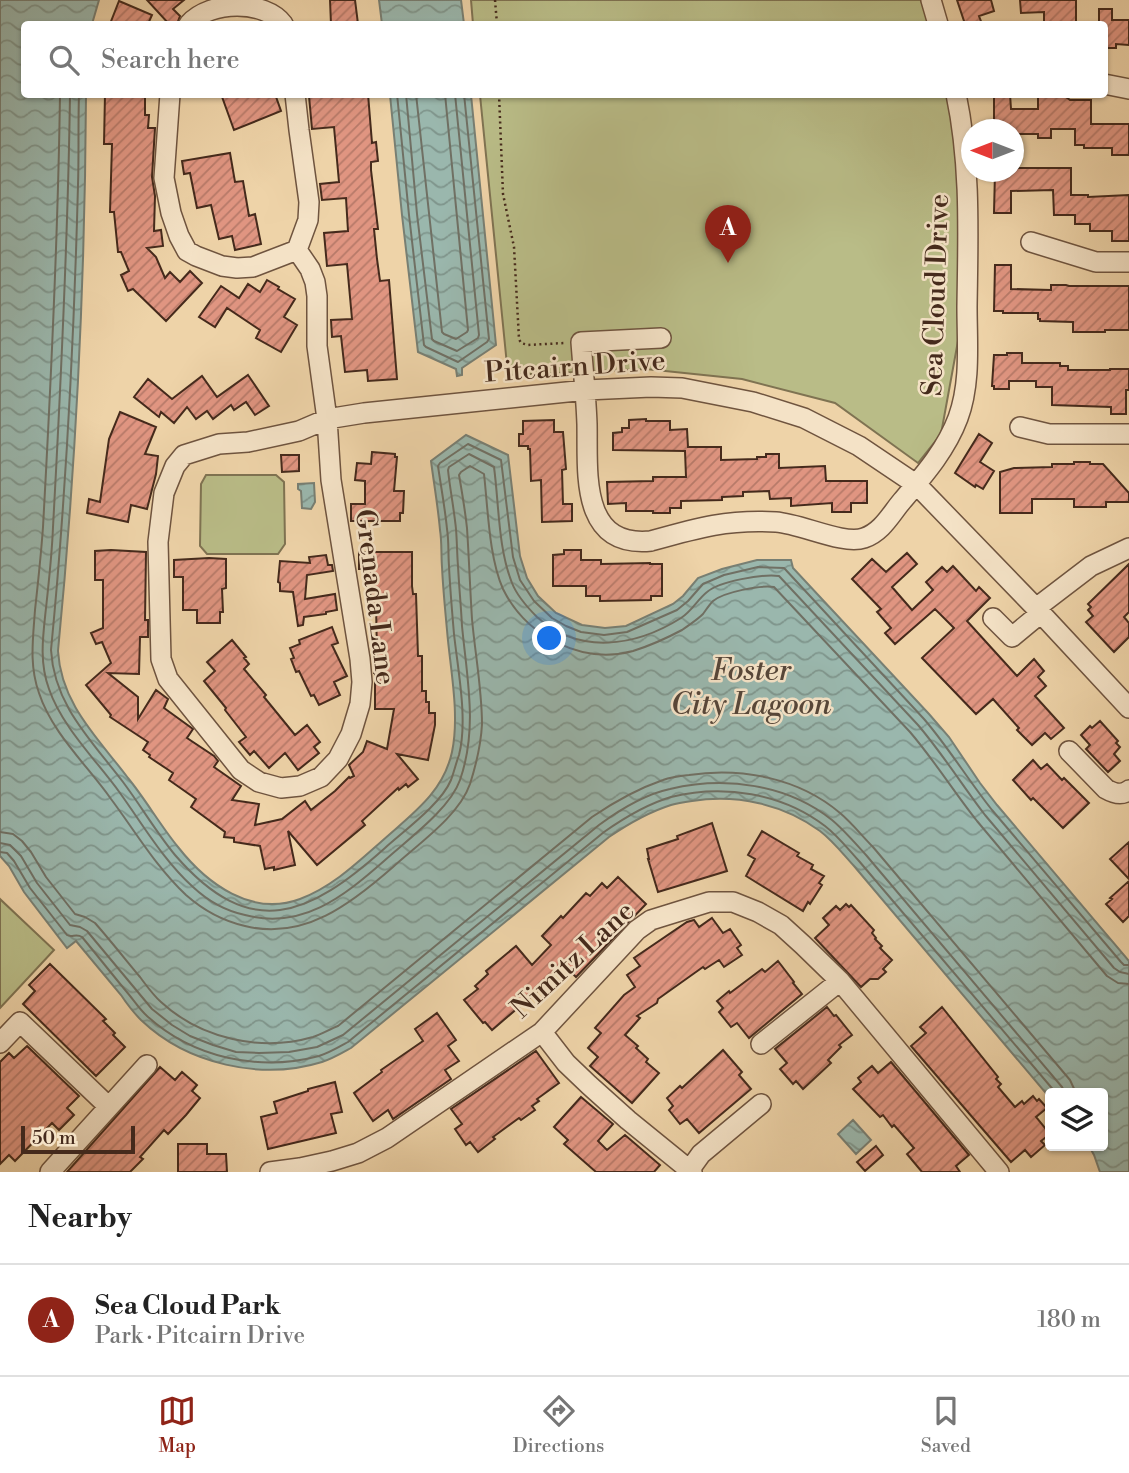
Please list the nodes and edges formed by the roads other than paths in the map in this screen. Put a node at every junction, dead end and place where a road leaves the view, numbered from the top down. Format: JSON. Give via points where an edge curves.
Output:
{"nodes":[{"id":1,"x":931,"y":0,"type":"edge"},
{"id":2,"x":191,"y":21,"type":"edge"},
{"id":3,"x":281,"y":21,"type":"edge"},
{"id":4,"x":938,"y":21,"type":"edge"},
{"id":5,"x":1108,"y":85,"type":"edge"},
{"id":6,"x":1129,"y":89,"type":"edge"},
{"id":7,"x":170,"y":98,"type":"edge"},
{"id":8,"x":295,"y":98,"type":"edge"},
{"id":9,"x":957,"y":98,"type":"edge"},
{"id":10,"x":1031,"y":243,"type":"dead end"},
{"id":11,"x":297,"y":250,"type":"junction"},
{"id":12,"x":1129,"y":262,"type":"edge"},
{"id":13,"x":662,"y":338,"type":"dead end"},
{"id":14,"x":586,"y":390,"type":"junction"},
{"id":15,"x":327,"y":419,"type":"junction"},
{"id":16,"x":1020,"y":427,"type":"dead end"},
{"id":17,"x":1129,"y":434,"type":"edge"},
{"id":18,"x":917,"y":485,"type":"junction"},
{"id":19,"x":1129,"y":548,"type":"edge"},
{"id":20,"x":1039,"y":611,"type":"junction"},
{"id":21,"x":993,"y":618,"type":"dead end"},
{"id":22,"x":1129,"y":708,"type":"edge"},
{"id":23,"x":1069,"y":751,"type":"dead end"},
{"id":24,"x":1129,"y":790,"type":"edge"},
{"id":25,"x":840,"y":981,"type":"junction"},
{"id":26,"x":542,"y":1032,"type":"junction"},
{"id":27,"x":0,"y":1043,"type":"edge"},
{"id":28,"x":761,"y":1044,"type":"dead end"},
{"id":29,"x":147,"y":1065,"type":"dead end"},
{"id":30,"x":761,"y":1104,"type":"dead end"},
{"id":31,"x":109,"y":1107,"type":"junction"},
{"id":32,"x":690,"y":1171,"type":"edge"},
{"id":33,"x":50,"y":1172,"type":"edge"},
{"id":34,"x":270,"y":1172,"type":"edge"},
{"id":35,"x":999,"y":1172,"type":"edge"}],
"edges":[{"from":1,"to":4,"type":"street"},
{"from":2,"to":3,"type":"street","via":[[226,5],[248,5],[267,9]]},
{"from":5,"to":6,"type":"street"},
{"from":7,"to":11,"type":"street","via":[[164,178],[171,213],[187,251],[237,268],[253,267]]},
{"from":8,"to":11,"type":"street","via":[[309,202]]},
{"from":9,"to":18,"type":"street","name":"Sea Cloud Drive","via":[[968,181],[966,374],[954,428]]},
{"from":10,"to":12,"type":"street","via":[[1096,262]]},
{"from":11,"to":15,"type":"street","via":[[315,282],[317,346]]},
{"from":13,"to":14,"type":"street","name":"Sea Cloud Drive","via":[[581,342]]},
{"from":14,"to":15,"type":"street","name":"Pitcairn Drive"},
{"from":14,"to":18,"type":"street","name":"Pitcairn Drive","via":[[682,388],[753,402],[804,418],[859,446]]},
{"from":14,"to":18,"type":"street","name":"Sea Cloud Drive","via":[[590,501],[604,526],[625,539],[651,541],[742,521],[788,523],[851,540],[862,538],[882,527]]},
{"from":15,"to":15,"type":"street","name":"Grenada Lane","via":[[299,431],[219,444],[184,455],[169,478],[162,508],[158,542],[161,660],[168,680],[241,769],[259,782],[281,788],[321,777],[338,759],[360,704],[360,659],[331,480]]},
{"from":16,"to":17,"type":"street","via":[[1049,434]]},
{"from":18,"to":20,"type":"street","name":"Pitcairn Drive"},
{"from":19,"to":20,"type":"street","via":[[1091,566]]},
{"from":20,"to":21,"type":"street","via":[[1012,637]]},
{"from":20,"to":22,"type":"street","name":"Pitcairn Drive"},
{"from":23,"to":24,"type":"street","via":[[1106,789],[1113,793]]},
{"from":25,"to":26,"type":"street","name":"Nimitz Lane","via":[[781,925],[733,902],[709,902],[651,920],[637,930]]},
{"from":25,"to":28,"type":"street"},
{"from":25,"to":35,"type":"street","name":"Nimitz Lane"},
{"from":26,"to":32,"type":"street","via":[[589,1085]]},
{"from":26,"to":34,"type":"street","name":"Nimitz Lane","via":[[358,1153]]},
{"from":27,"to":31,"type":"street","via":[[20,1022]]},
{"from":29,"to":31,"type":"street"},
{"from":30,"to":32,"type":"street","via":[[701,1154]]},
{"from":31,"to":33,"type":"street"}]}
